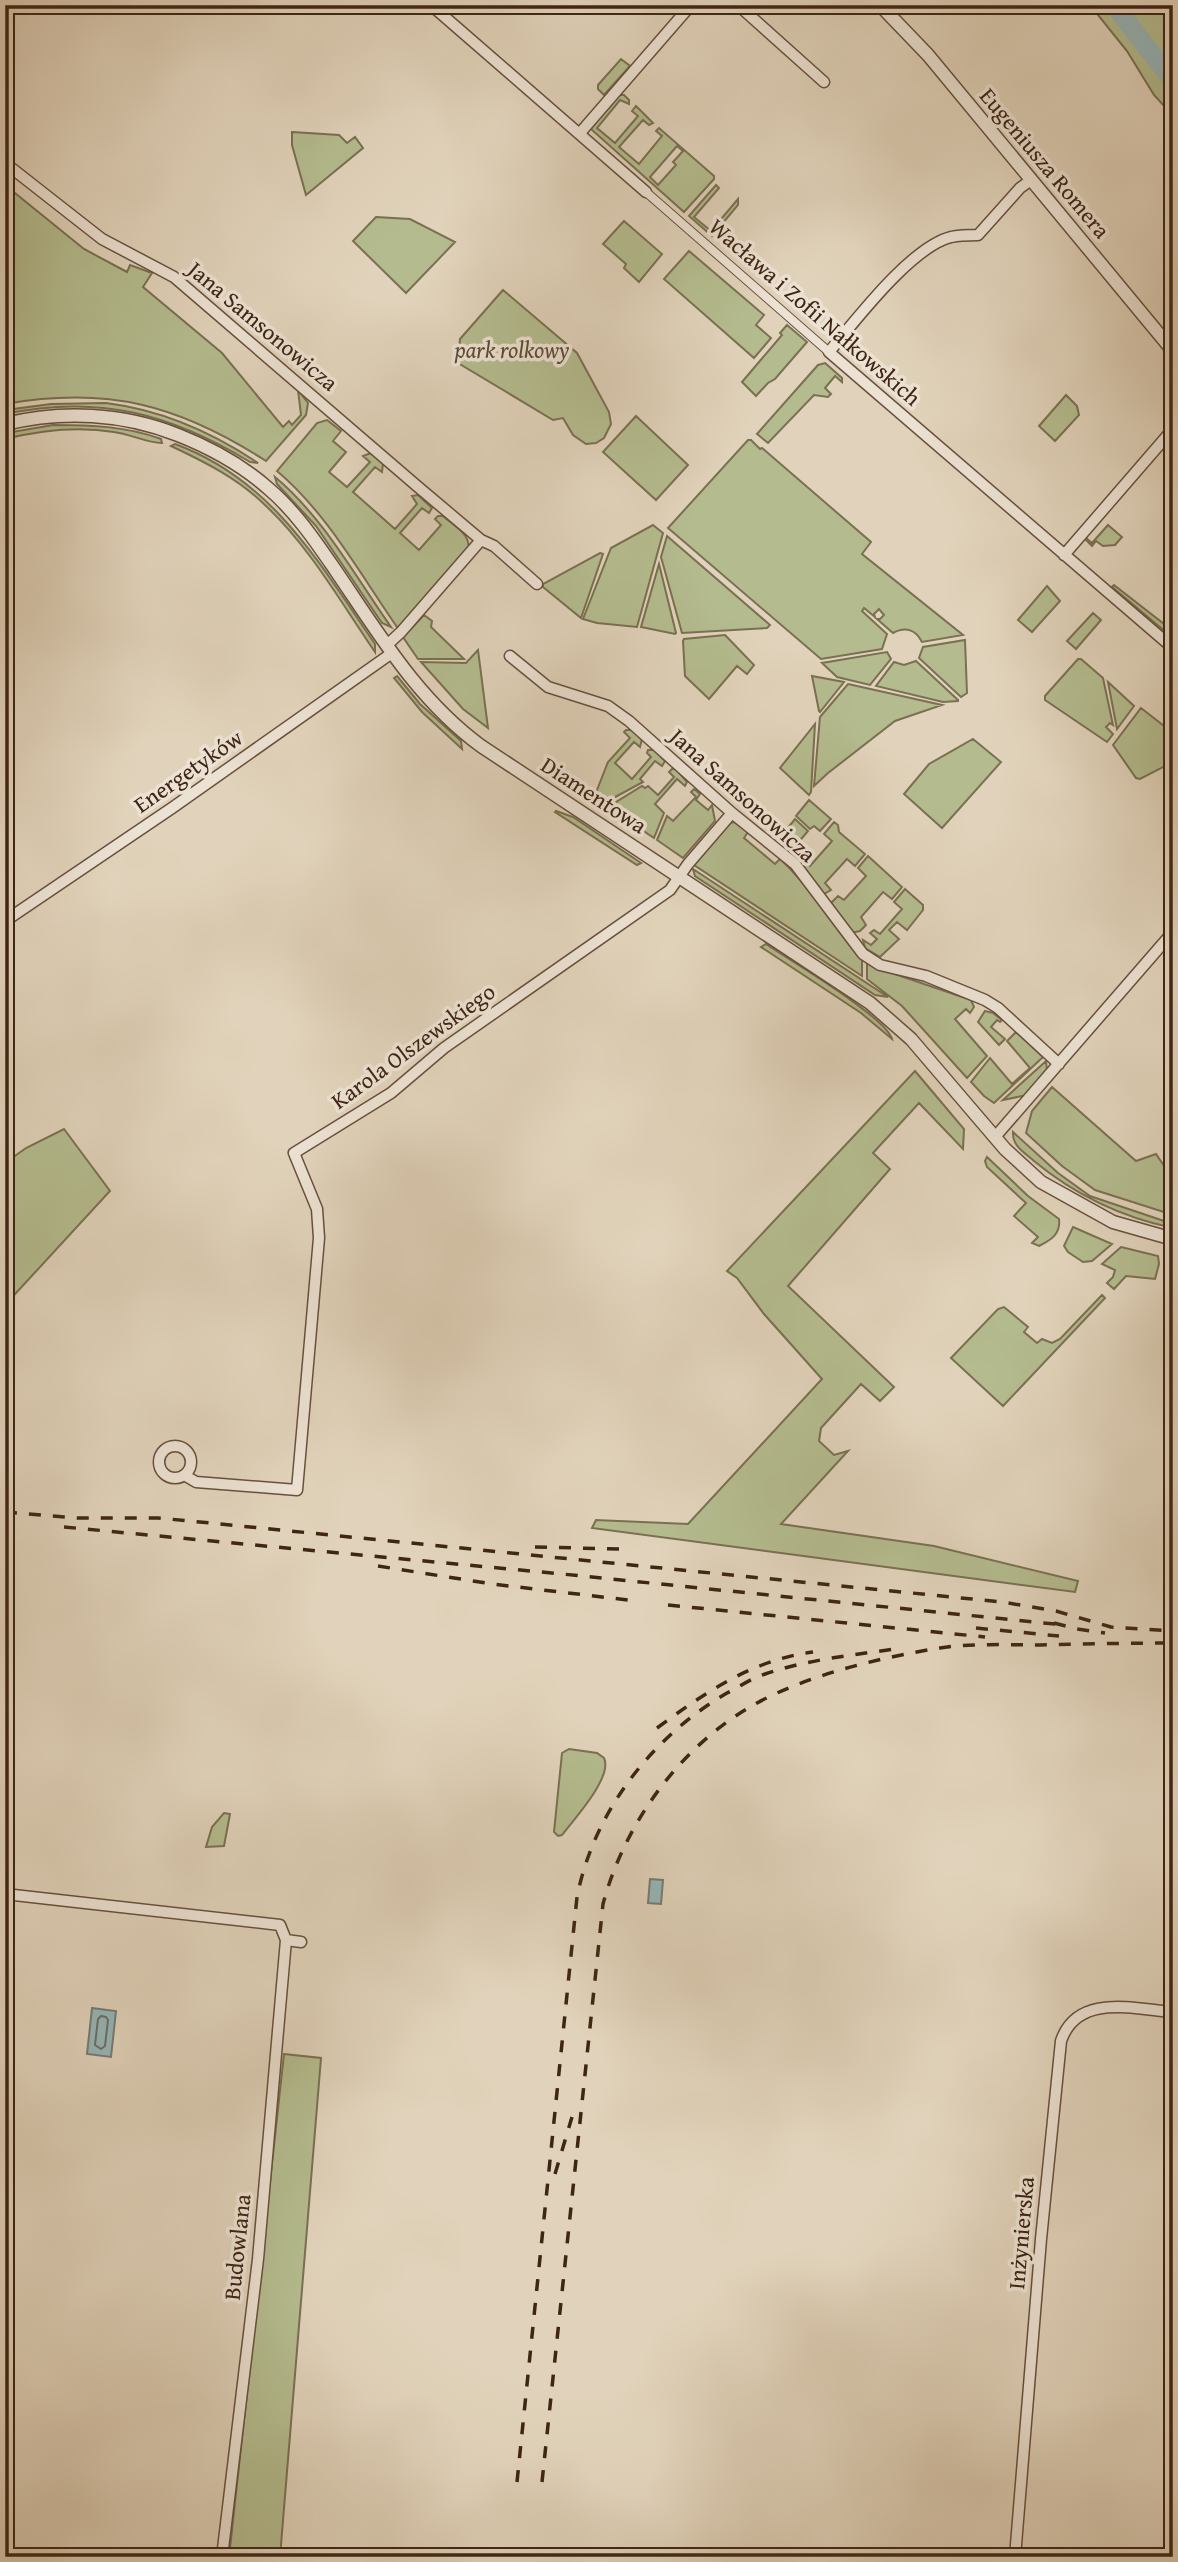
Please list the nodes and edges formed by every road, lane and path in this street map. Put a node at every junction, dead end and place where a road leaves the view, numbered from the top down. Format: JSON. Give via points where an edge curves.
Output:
{"nodes":[{"id":1,"x":431,"y":5,"type":"edge"},
{"id":2,"x":691,"y":5,"type":"edge"},
{"id":3,"x":738,"y":5,"type":"edge"},
{"id":4,"x":880,"y":5,"type":"edge"},
{"id":5,"x":824,"y":82,"type":"dead end"},
{"id":6,"x":580,"y":133,"type":"junction"},
{"id":7,"x":5,"y":163,"type":"edge"},
{"id":8,"x":1031,"y":180,"type":"junction"},
{"id":9,"x":646,"y":192,"type":"joint"},
{"id":10,"x":1173,"y":351,"type":"edge"},
{"id":11,"x":828,"y":352,"type":"junction"},
{"id":12,"x":5,"y":424,"type":"edge"},
{"id":13,"x":1173,"y":429,"type":"edge"},
{"id":14,"x":481,"y":540,"type":"junction"},
{"id":15,"x":1064,"y":555,"type":"junction"},
{"id":16,"x":537,"y":584,"type":"dead end"},
{"id":17,"x":1173,"y":648,"type":"edge"},
{"id":18,"x":390,"y":649,"type":"junction"},
{"id":19,"x":510,"y":656,"type":"dead end"},
{"id":20,"x":732,"y":813,"type":"junction"},
{"id":21,"x":679,"y":876,"type":"junction"},
{"id":22,"x":5,"y":921,"type":"edge"},
{"id":23,"x":1172,"y":933,"type":"edge"},
{"id":24,"x":1059,"y":1065,"type":"junction"},
{"id":25,"x":995,"y":1137,"type":"junction"},
{"id":26,"x":1173,"y":1239,"type":"edge"},
{"id":27,"x":184,"y":1475,"type":"dead end"},
{"id":28,"x":5,"y":1894,"type":"edge"},
{"id":29,"x":286,"y":1940,"type":"junction"},
{"id":30,"x":302,"y":1942,"type":"dead end"},
{"id":31,"x":1173,"y":2012,"type":"edge"},
{"id":32,"x":222,"y":2557,"type":"edge"},
{"id":33,"x":1015,"y":2557,"type":"edge"}],
"edges":[{"from":1,"to":6,"type":"street","name":"Wacława i Zofii Nałkowskich"},
{"from":2,"to":6,"type":"street"},
{"from":3,"to":5,"type":"street"},
{"from":4,"to":8,"type":"street","name":"Eugeniusza Romera"},
{"from":6,"to":9,"type":"street","name":"Wacława i Zofii Nałkowskich"},
{"from":7,"to":14,"type":"street","name":"Jana Samsonowicza","via":[[102,239],[174,277]]},
{"from":8,"to":10,"type":"street","name":"Eugeniusza Romera"},
{"from":8,"to":11,"type":"street","via":[[978,235],[950,237],[890,281]]},
{"from":9,"to":11,"type":"street","name":"Wacława i Zofii Nałkowskich"},
{"from":11,"to":15,"type":"street","name":"Wacława i Zofii Nałkowskich"},
{"from":12,"to":18,"type":"street","name":"Diamentowa","via":[[50,416],[119,419],[169,431],[231,460],[297,517]]},
{"from":13,"to":15,"type":"street"},
{"from":14,"to":16,"type":"street","name":"Jana Samsonowicza"},
{"from":14,"to":18,"type":"street","name":"Energetyków"},
{"from":15,"to":17,"type":"street","name":"Wacława i Zofii Nałkowskich"},
{"from":18,"to":21,"type":"street","name":"Diamentowa","via":[[424,695],[472,739]]},
{"from":18,"to":22,"type":"street","name":"Energetyków","via":[[172,808]]},
{"from":19,"to":20,"type":"street","name":"Jana Samsonowicza","via":[[548,687],[608,706]]},
{"from":20,"to":21,"type":"street"},
{"from":20,"to":24,"type":"street","name":"Jana Samsonowicza","via":[[794,864],[863,954],[880,965],[926,976],[985,1000]]},
{"from":21,"to":25,"type":"street","name":"Diamentowa","via":[[886,1015]]},
{"from":21,"to":27,"type":"street","name":"Karola Olszewskiego","via":[[670,890],[444,1048],[391,1093],[294,1153],[317,1209],[320,1238],[297,1490],[196,1482]]},
{"from":23,"to":24,"type":"street"},
{"from":24,"to":25,"type":"street"},
{"from":25,"to":26,"type":"street","name":"Diamentowa","via":[[1024,1168],[1060,1194],[1113,1222]]},
{"from":28,"to":29,"type":"street","via":[[279,1925]]},
{"from":29,"to":30,"type":"street"},
{"from":29,"to":32,"type":"street","name":"Budowlana","via":[[258,2259]]},
{"from":31,"to":33,"type":"street","name":"Inżynierska","via":[[1119,2007],[1088,2010],[1070,2024],[1061,2041]]}]}
